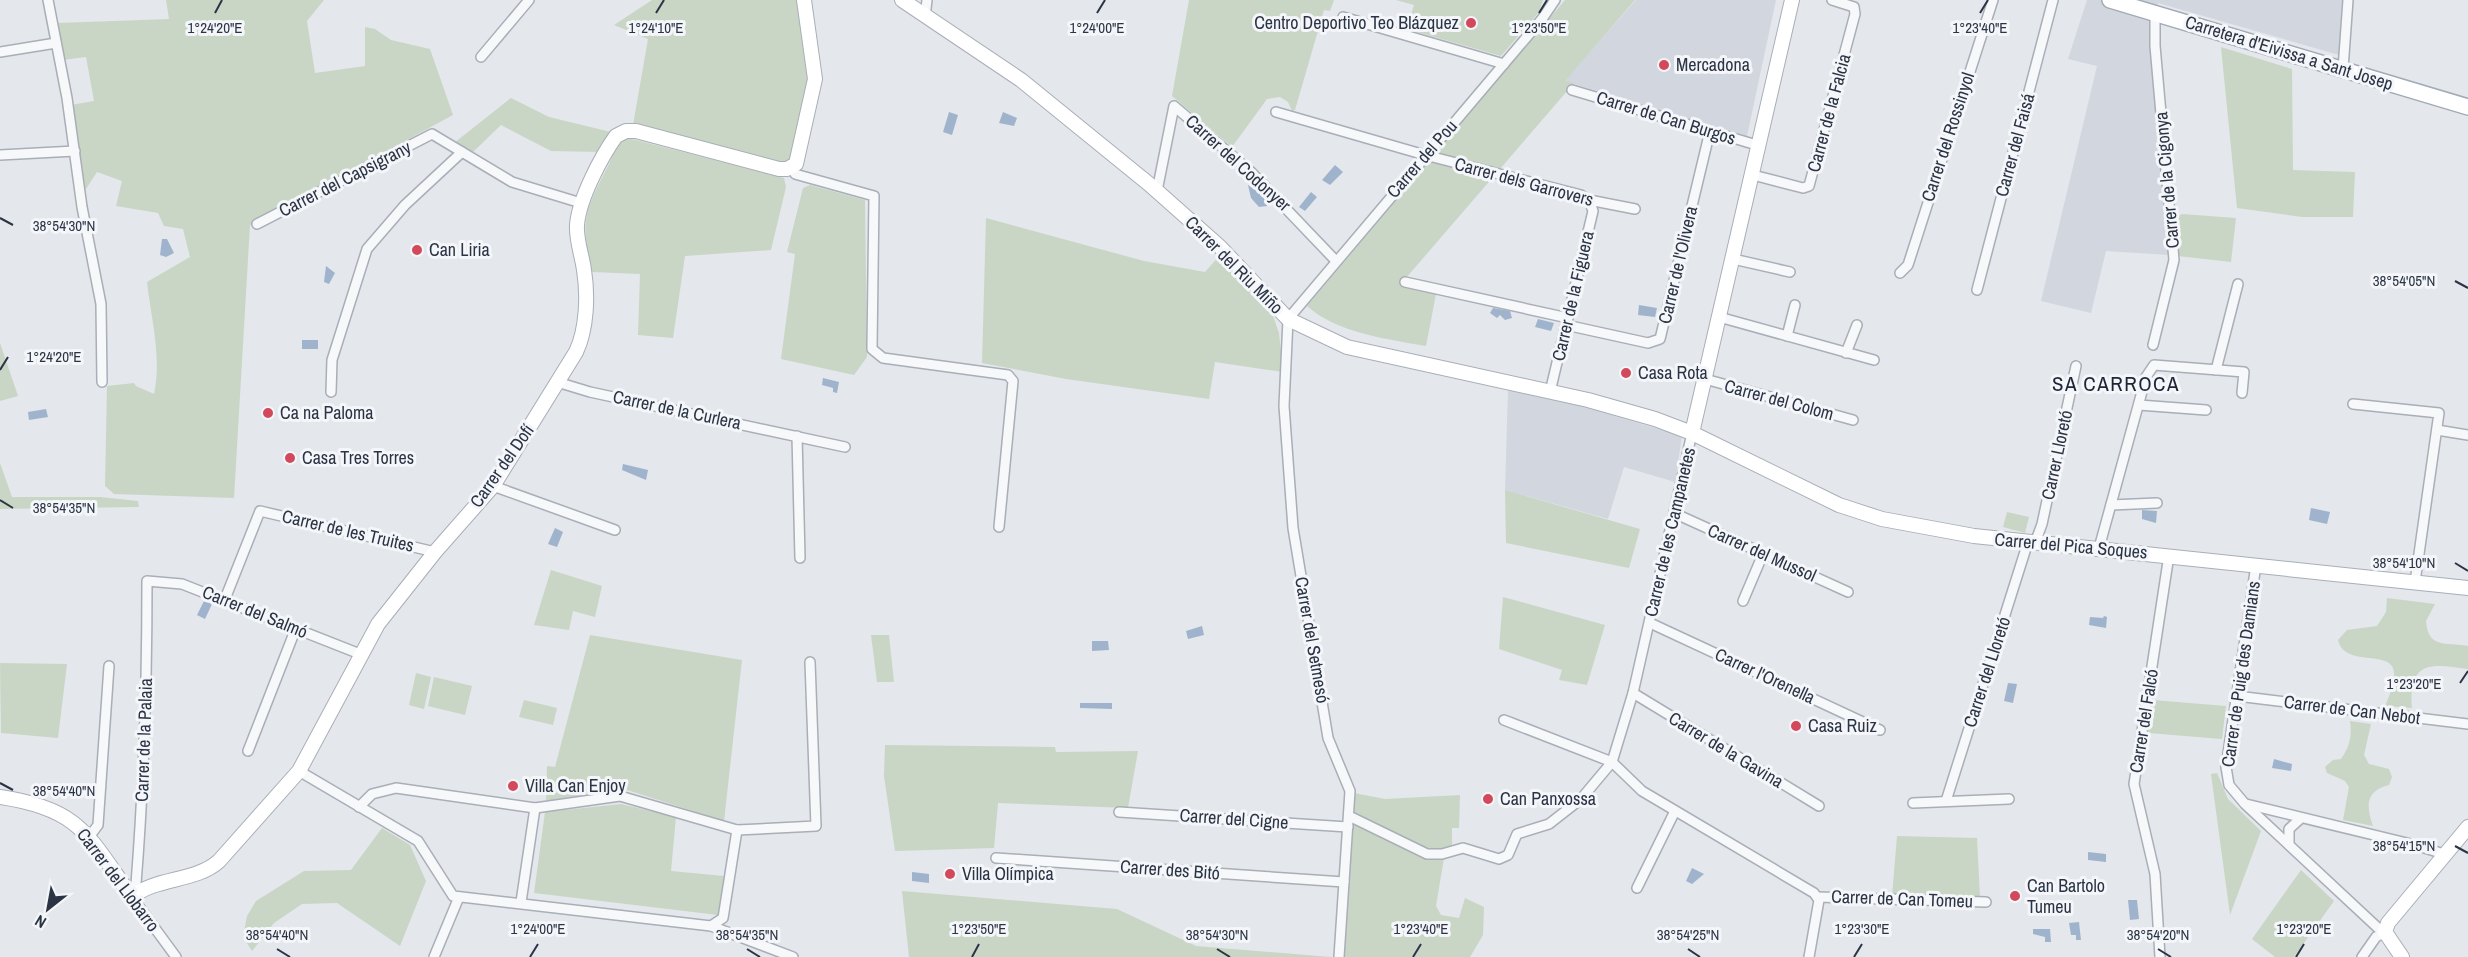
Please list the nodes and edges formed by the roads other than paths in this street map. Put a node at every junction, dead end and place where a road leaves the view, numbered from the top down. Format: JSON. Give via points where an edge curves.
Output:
{"nodes":[{"id":1,"x":48,"y":0,"type":"edge"},
{"id":2,"x":529,"y":0,"type":"edge"},
{"id":3,"x":804,"y":0,"type":"edge"},
{"id":4,"x":902,"y":0,"type":"edge"},
{"id":5,"x":927,"y":0,"type":"edge"},
{"id":6,"x":1555,"y":0,"type":"edge"},
{"id":7,"x":1792,"y":0,"type":"edge"},
{"id":8,"x":1832,"y":0,"type":"edge"},
{"id":9,"x":1993,"y":0,"type":"edge"},
{"id":10,"x":2053,"y":0,"type":"edge"},
{"id":11,"x":2110,"y":0,"type":"edge"},
{"id":12,"x":2348,"y":0,"type":"edge"},
{"id":13,"x":2155,"y":13,"type":"junction"},
{"id":14,"x":925,"y":17,"type":"junction"},
{"id":15,"x":1343,"y":17,"type":"dead end"},
{"id":16,"x":56,"y":43,"type":"junction"},
{"id":17,"x":0,"y":52,"type":"edge"},
{"id":18,"x":481,"y":57,"type":"dead end"},
{"id":19,"x":1504,"y":64,"type":"junction"},
{"id":20,"x":2343,"y":69,"type":"junction"},
{"id":21,"x":1572,"y":90,"type":"dead end"},
{"id":22,"x":2468,"y":106,"type":"edge"},
{"id":23,"x":1276,"y":112,"type":"dead end"},
{"id":24,"x":1710,"y":131,"type":"junction"},
{"id":25,"x":1760,"y":146,"type":"junction"},
{"id":26,"x":75,"y":151,"type":"junction"},
{"id":27,"x":462,"y":152,"type":"junction"},
{"id":28,"x":0,"y":155,"type":"edge"},
{"id":29,"x":1425,"y":155,"type":"junction"},
{"id":30,"x":792,"y":167,"type":"junction"},
{"id":31,"x":1753,"y":174,"type":"junction"},
{"id":32,"x":1157,"y":191,"type":"junction"},
{"id":33,"x":1589,"y":200,"type":"junction"},
{"id":34,"x":581,"y":203,"type":"junction"},
{"id":35,"x":1635,"y":209,"type":"dead end"},
{"id":36,"x":257,"y":224,"type":"dead end"},
{"id":37,"x":1733,"y":260,"type":"junction"},
{"id":38,"x":1336,"y":261,"type":"junction"},
{"id":39,"x":1790,"y":272,"type":"dead end"},
{"id":40,"x":1900,"y":273,"type":"dead end"},
{"id":41,"x":1405,"y":282,"type":"dead end"},
{"id":42,"x":2238,"y":284,"type":"dead end"},
{"id":43,"x":1977,"y":290,"type":"dead end"},
{"id":44,"x":1795,"y":304,"type":"dead end"},
{"id":45,"x":1719,"y":317,"type":"junction"},
{"id":46,"x":1288,"y":319,"type":"junction"},
{"id":47,"x":1567,"y":322,"type":"junction"},
{"id":48,"x":1857,"y":325,"type":"dead end"},
{"id":49,"x":1787,"y":336,"type":"junction"},
{"id":50,"x":2153,"y":345,"type":"dead end"},
{"id":51,"x":1846,"y":353,"type":"junction"},
{"id":52,"x":1874,"y":360,"type":"dead end"},
{"id":53,"x":2076,"y":366,"type":"dead end"},
{"id":54,"x":2216,"y":370,"type":"junction"},
{"id":55,"x":1705,"y":379,"type":"junction"},
{"id":56,"x":102,"y":382,"type":"dead end"},
{"id":57,"x":557,"y":382,"type":"junction"},
{"id":58,"x":331,"y":392,"type":"dead end"},
{"id":59,"x":1550,"y":392,"type":"junction"},
{"id":60,"x":2242,"y":393,"type":"dead end"},
{"id":61,"x":2353,"y":404,"type":"dead end"},
{"id":62,"x":2139,"y":405,"type":"junction"},
{"id":63,"x":2206,"y":410,"type":"dead end"},
{"id":64,"x":1853,"y":420,"type":"dead end"},
{"id":65,"x":2437,"y":430,"type":"junction"},
{"id":66,"x":1692,"y":433,"type":"junction"},
{"id":67,"x":2468,"y":435,"type":"edge"},
{"id":68,"x":797,"y":436,"type":"junction"},
{"id":69,"x":845,"y":447,"type":"dead end"},
{"id":70,"x":493,"y":486,"type":"junction"},
{"id":71,"x":2157,"y":503,"type":"dead end"},
{"id":72,"x":2111,"y":505,"type":"junction"},
{"id":73,"x":1676,"y":514,"type":"junction"},
{"id":74,"x":999,"y":528,"type":"dead end"},
{"id":75,"x":615,"y":530,"type":"dead end"},
{"id":76,"x":2032,"y":543,"type":"junction"},
{"id":77,"x":2099,"y":548,"type":"junction"},
{"id":78,"x":435,"y":552,"type":"junction"},
{"id":79,"x":1763,"y":554,"type":"junction"},
{"id":80,"x":2169,"y":555,"type":"junction"},
{"id":81,"x":800,"y":558,"type":"dead end"},
{"id":82,"x":2256,"y":565,"type":"junction"},
{"id":83,"x":147,"y":581,"type":"joint"},
{"id":84,"x":2415,"y":582,"type":"junction"},
{"id":85,"x":2468,"y":588,"type":"edge"},
{"id":86,"x":1848,"y":592,"type":"dead end"},
{"id":87,"x":225,"y":599,"type":"junction"},
{"id":88,"x":1743,"y":601,"type":"dead end"},
{"id":89,"x":1650,"y":623,"type":"junction"},
{"id":90,"x":296,"y":628,"type":"junction"},
{"id":91,"x":360,"y":654,"type":"junction"},
{"id":92,"x":810,"y":662,"type":"dead end"},
{"id":93,"x":109,"y":666,"type":"dead end"},
{"id":94,"x":1633,"y":693,"type":"junction"},
{"id":95,"x":2237,"y":696,"type":"junction"},
{"id":96,"x":1504,"y":720,"type":"dead end"},
{"id":97,"x":2468,"y":724,"type":"edge"},
{"id":98,"x":1880,"y":730,"type":"dead end"},
{"id":99,"x":248,"y":751,"type":"dead end"},
{"id":100,"x":1612,"y":762,"type":"junction"},
{"id":101,"x":298,"y":771,"type":"junction"},
{"id":102,"x":0,"y":797,"type":"edge"},
{"id":103,"x":2009,"y":799,"type":"dead end"},
{"id":104,"x":1946,"y":801,"type":"junction"},
{"id":105,"x":1913,"y":803,"type":"dead end"},
{"id":106,"x":2245,"y":804,"type":"junction"},
{"id":107,"x":1819,"y":806,"type":"dead end"},
{"id":108,"x":359,"y":807,"type":"junction"},
{"id":109,"x":535,"y":808,"type":"junction"},
{"id":110,"x":1675,"y":811,"type":"junction"},
{"id":111,"x":1119,"y":812,"type":"dead end"},
{"id":112,"x":1349,"y":816,"type":"junction"},
{"id":113,"x":2301,"y":819,"type":"junction"},
{"id":114,"x":1348,"y":827,"type":"junction"},
{"id":115,"x":2468,"y":827,"type":"edge"},
{"id":116,"x":737,"y":830,"type":"junction"},
{"id":117,"x":89,"y":837,"type":"junction"},
{"id":118,"x":2289,"y":845,"type":"junction"},
{"id":119,"x":2444,"y":855,"type":"junction"},
{"id":120,"x":996,"y":858,"type":"dead end"},
{"id":121,"x":1344,"y":882,"type":"junction"},
{"id":122,"x":1637,"y":888,"type":"dead end"},
{"id":123,"x":132,"y":897,"type":"junction"},
{"id":124,"x":459,"y":897,"type":"junction"},
{"id":125,"x":1817,"y":897,"type":"junction"},
{"id":126,"x":521,"y":902,"type":"junction"},
{"id":127,"x":1986,"y":902,"type":"dead end"},
{"id":128,"x":711,"y":926,"type":"junction"},
{"id":129,"x":2385,"y":932,"type":"junction"},
{"id":130,"x":176,"y":957,"type":"edge"},
{"id":131,"x":434,"y":957,"type":"edge"},
{"id":132,"x":792,"y":957,"type":"edge"},
{"id":133,"x":1339,"y":957,"type":"edge"},
{"id":134,"x":1809,"y":957,"type":"edge"},
{"id":135,"x":2160,"y":957,"type":"edge"},
{"id":136,"x":2362,"y":957,"type":"edge"},
{"id":137,"x":2402,"y":957,"type":"edge"}],
"edges":[{"from":1,"to":16,"type":"street"},
{"from":2,"to":18,"type":"street"},
{"from":3,"to":30,"type":"street","via":[[815,79],[799,158]]},
{"from":4,"to":14,"type":"street","name":"Carrer del Riu Miño"},
{"from":5,"to":14,"type":"street"},
{"from":6,"to":19,"type":"street","name":"Carrer del Pou"},
{"from":7,"to":25,"type":"street","name":"Carrer de les Campanetes"},
{"from":8,"to":31,"type":"street","name":"Carrer de la Falcia","via":[[1854,7],[1855,14],[1809,186],[1803,188]]},
{"from":9,"to":40,"type":"street","name":"Carrer del Rossinyol","via":[[1908,265]]},
{"from":10,"to":43,"type":"street","name":"Carrer del Faisá"},
{"from":11,"to":13,"type":"main road","name":"Carretera d'Eivissa a Sant Josep"},
{"from":12,"to":20,"type":"street"},
{"from":13,"to":20,"type":"main road","name":"Carretera d'Eivissa a Sant Josep"},
{"from":13,"to":50,"type":"street","name":"Carrer de la Cigonya","via":[[2174,260]]},
{"from":14,"to":32,"type":"street","name":"Carrer del Riu Miño","via":[[1021,80]]},
{"from":15,"to":19,"type":"street"},
{"from":16,"to":17,"type":"street"},
{"from":16,"to":26,"type":"street"},
{"from":19,"to":29,"type":"street","name":"Carrer del Pou"},
{"from":20,"to":22,"type":"main road","name":"Carretera d'Eivissa a Sant Josep"},
{"from":21,"to":24,"type":"street","name":"Carrer de Can Burgos"},
{"from":23,"to":29,"type":"street","name":"Carrer dels Garrovers"},
{"from":24,"to":25,"type":"street","name":"Carrer de Can Burgos"},
{"from":24,"to":47,"type":"street","name":"Carrer de l'Olivera","via":[[1660,339],[1648,343]]},
{"from":25,"to":31,"type":"street","name":"Carrer de les Campanetes"},
{"from":26,"to":28,"type":"street"},
{"from":26,"to":56,"type":"street","via":[[101,304]]},
{"from":27,"to":34,"type":"street","via":[[512,182]]},
{"from":27,"to":36,"type":"street","name":"Carrer del Capsigrany","via":[[432,134]]},
{"from":27,"to":58,"type":"street","via":[[405,205],[367,249],[332,360]]},
{"from":29,"to":33,"type":"street","name":"Carrer dels Garrovers"},
{"from":29,"to":38,"type":"street","name":"Carrer del Pou"},
{"from":30,"to":34,"type":"street","name":"Carrer del Dofí","via":[[778,169],[626,130],[612,142]]},
{"from":30,"to":74,"type":"street","name":"Carrer del Dofí","via":[[795,174],[874,196],[872,349],[883,358],[1008,375],[1013,381]]},
{"from":31,"to":37,"type":"street","name":"Carrer de les Campanetes"},
{"from":32,"to":38,"type":"street","name":"Carrer del Codonyer","via":[[1174,106],[1251,171]]},
{"from":32,"to":46,"type":"street","name":"Carrer del Riu Miño","via":[[1220,247]]},
{"from":33,"to":35,"type":"street","name":"Carrer dels Garrovers"},
{"from":33,"to":47,"type":"street","name":"Carrer de la Figuera","via":[[1593,211]]},
{"from":34,"to":57,"type":"street","name":"Carrer del Dofí","via":[[577,237],[585,277],[584,327],[582,341]]},
{"from":37,"to":39,"type":"street"},
{"from":37,"to":45,"type":"street","name":"Carrer de les Campanetes"},
{"from":38,"to":46,"type":"street","name":"Carrer del Pou"},
{"from":41,"to":47,"type":"street"},
{"from":42,"to":54,"type":"street"},
{"from":44,"to":49,"type":"street"},
{"from":45,"to":49,"type":"street"},
{"from":45,"to":55,"type":"street","name":"Carrer de les Campanetes"},
{"from":46,"to":59,"type":"street","name":"Carrer del Riu Miño","via":[[1347,347]]},
{"from":46,"to":112,"type":"street","name":"Carrer del Setmesó","via":[[1284,406],[1293,528],[1328,738],[1350,792]]},
{"from":47,"to":59,"type":"street","name":"Carrer de la Figuera"},
{"from":48,"to":51,"type":"street"},
{"from":49,"to":51,"type":"street"},
{"from":51,"to":52,"type":"street"},
{"from":53,"to":76,"type":"street","name":"Carrer Lloretó","via":[[2042,524]]},
{"from":54,"to":60,"type":"street","via":[[2244,372]]},
{"from":54,"to":62,"type":"street","via":[[2154,365],[2146,377]]},
{"from":55,"to":64,"type":"street","name":"Carrer del Colom"},
{"from":55,"to":66,"type":"street","name":"Carrer de les Campanetes"},
{"from":57,"to":68,"type":"street","name":"Carrer de la Curlera"},
{"from":57,"to":70,"type":"street","name":"Carrer del Dofí"},
{"from":59,"to":66,"type":"street","name":"Carrer del Riu Miño"},
{"from":61,"to":65,"type":"street","via":[[2439,413]]},
{"from":62,"to":63,"type":"street"},
{"from":62,"to":72,"type":"street"},
{"from":65,"to":67,"type":"street"},
{"from":65,"to":84,"type":"street"},
{"from":66,"to":73,"type":"street","name":"Carrer de les Campanetes"},
{"from":66,"to":76,"type":"street","name":"Carrer del Pica Soques","via":[[1839,505],[1871,516]]},
{"from":68,"to":69,"type":"street","name":"Carrer de la Curlera"},
{"from":68,"to":81,"type":"street"},
{"from":70,"to":75,"type":"street"},
{"from":70,"to":78,"type":"street","name":"Carrer del Dofí"},
{"from":71,"to":72,"type":"street"},
{"from":72,"to":77,"type":"street"},
{"from":73,"to":79,"type":"street","name":"Carrer del Mussol"},
{"from":73,"to":89,"type":"street","name":"Carrer de les Campanetes"},
{"from":76,"to":77,"type":"street","name":"Carrer del Pica Soques"},
{"from":76,"to":104,"type":"street","name":"Carrer del Lloretó"},
{"from":77,"to":80,"type":"street","name":"Carrer del Pica Soques"},
{"from":78,"to":87,"type":"street","name":"Carrer de les Truites","via":[[260,511]]},
{"from":78,"to":91,"type":"street","name":"Carrer del Dofí","via":[[382,618]]},
{"from":79,"to":86,"type":"street","name":"Carrer del Mussol"},
{"from":79,"to":88,"type":"street"},
{"from":80,"to":82,"type":"street","name":"Carrer del Pica Soques"},
{"from":80,"to":135,"type":"street","name":"Carrer del Falcó","via":[[2134,784],[2155,874]]},
{"from":82,"to":84,"type":"street","name":"Carrer del Pica Soques"},
{"from":82,"to":95,"type":"street","name":"Carrer de Puig des Damians"},
{"from":83,"to":87,"type":"street","name":"Carrer del Salmó","via":[[183,584]]},
{"from":83,"to":123,"type":"street","name":"Carrer de la Palaia","via":[[146,727]]},
{"from":84,"to":85,"type":"street","name":"Carrer del Pica Soques"},
{"from":87,"to":90,"type":"street","name":"Carrer del Salmó"},
{"from":89,"to":94,"type":"street","name":"Carrer de les Campanetes"},
{"from":89,"to":98,"type":"street","name":"Carrer l'Orenella"},
{"from":90,"to":91,"type":"street","name":"Carrer del Salmó"},
{"from":90,"to":99,"type":"street"},
{"from":91,"to":101,"type":"street","name":"Carrer del Dofí"},
{"from":92,"to":116,"type":"street","via":[[816,826]]},
{"from":93,"to":117,"type":"street","via":[[98,825]]},
{"from":94,"to":100,"type":"street","name":"Carrer de les Campanetes"},
{"from":94,"to":107,"type":"street","name":"Carrer de la Gavina"},
{"from":95,"to":97,"type":"street","name":"Carrer de Can Nebot"},
{"from":95,"to":106,"type":"street","name":"Carrer de Puig des Damians","via":[[2226,767],[2229,785]]},
{"from":96,"to":100,"type":"street"},
{"from":100,"to":110,"type":"street","via":[[1642,791]]},
{"from":100,"to":112,"type":"street","via":[[1581,799],[1549,824],[1517,834],[1505,858],[1463,848],[1427,855]]},
{"from":101,"to":108,"type":"street"},
{"from":101,"to":123,"type":"street","name":"Carrer del Dofí","via":[[214,866]]},
{"from":102,"to":117,"type":"street","name":"Carrer del Llobarro","via":[[40,805],[68,817]]},
{"from":103,"to":104,"type":"street"},
{"from":104,"to":105,"type":"street"},
{"from":106,"to":113,"type":"street"},
{"from":106,"to":118,"type":"street","name":"Carrer de Puig des Damians"},
{"from":108,"to":109,"type":"street","via":[[372,794],[396,788]]},
{"from":108,"to":124,"type":"street","via":[[418,841],[453,896]]},
{"from":109,"to":116,"type":"street","via":[[620,796]]},
{"from":109,"to":126,"type":"street"},
{"from":110,"to":122,"type":"street"},
{"from":110,"to":125,"type":"street"},
{"from":111,"to":114,"type":"street","name":"Carrer del Cigne"},
{"from":112,"to":114,"type":"street","name":"Carrer del Setmesó"},
{"from":113,"to":118,"type":"street","via":[[2289,829]]},
{"from":113,"to":119,"type":"street"},
{"from":114,"to":121,"type":"street","name":"Carrer del Setmesó"},
{"from":115,"to":119,"type":"street"},
{"from":116,"to":128,"type":"street","via":[[723,918]]},
{"from":117,"to":123,"type":"street","name":"Carrer del Llobarro"},
{"from":118,"to":129,"type":"street","name":"Carrer de Puig des Damians"},
{"from":119,"to":129,"type":"street","via":[[2393,915]]},
{"from":120,"to":121,"type":"street","name":"Carrer des Bitó"},
{"from":121,"to":133,"type":"street","name":"Carrer del Setmesó"},
{"from":123,"to":130,"type":"street","name":"Carrer del Llobarro"},
{"from":124,"to":126,"type":"street"},
{"from":124,"to":131,"type":"street"},
{"from":125,"to":127,"type":"street","name":"Carrer de Can Tomeu"},
{"from":125,"to":134,"type":"street"},
{"from":126,"to":128,"type":"street"},
{"from":128,"to":132,"type":"street"},
{"from":129,"to":136,"type":"street","via":[[2376,937]]},
{"from":129,"to":137,"type":"street"}]}
